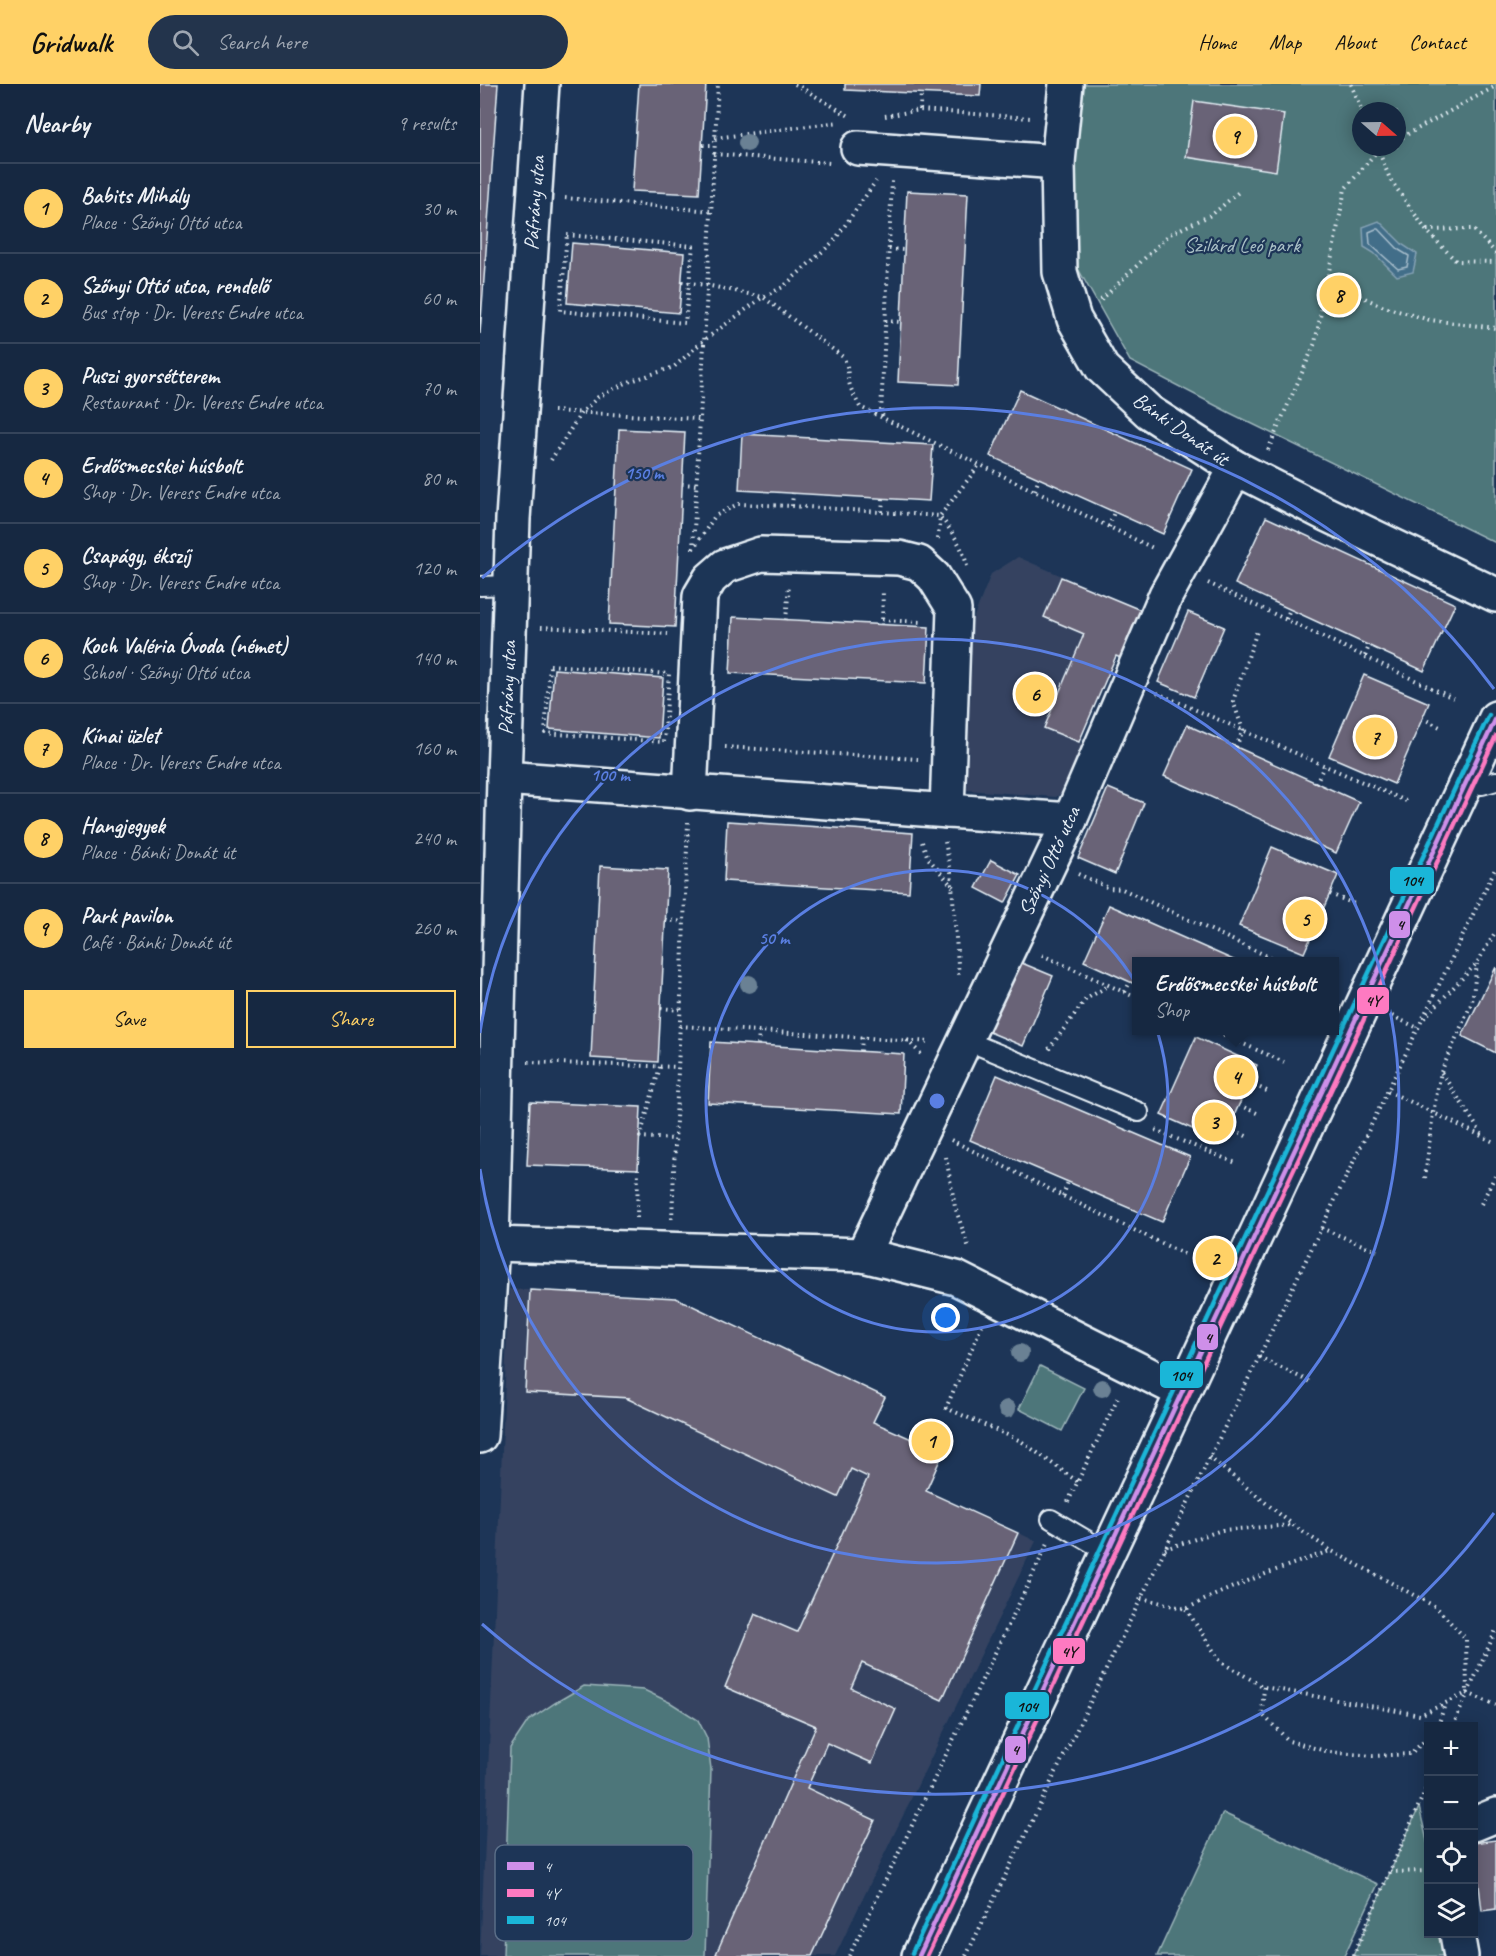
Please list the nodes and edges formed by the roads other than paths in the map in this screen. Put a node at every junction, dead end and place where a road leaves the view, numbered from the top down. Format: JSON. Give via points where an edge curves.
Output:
{"nodes":[{"id":1,"x":542,"y":84,"type":"edge"},
{"id":2,"x":1066,"y":84,"type":"edge"},
{"id":3,"x":849,"y":156,"type":"road end"},
{"id":4,"x":1058,"y":162,"type":"junction"},
{"id":5,"x":1246,"y":473,"type":"junction"},
{"id":6,"x":496,"y":585,"type":"edge"},
{"id":7,"x":1496,"y":596,"type":"edge"},
{"id":8,"x":1496,"y":718,"type":"edge"},
{"id":9,"x":504,"y":778,"type":"junction"},
{"id":10,"x":1481,"y":783,"type":"edge"},
{"id":11,"x":689,"y":805,"type":"junction"},
{"id":12,"x":1070,"y":820,"type":"junction"},
{"id":13,"x":945,"y":822,"type":"junction"},
{"id":14,"x":952,"y":1041,"type":"junction"},
{"id":15,"x":1139,"y":1112,"type":"dead end"},
{"id":16,"x":492,"y":1244,"type":"junction"},
{"id":17,"x":863,"y":1254,"type":"junction"},
{"id":18,"x":1183,"y":1392,"type":"junction"},
{"id":19,"x":480,"y":1436,"type":"edge"},
{"id":20,"x":1054,"y":1521,"type":"road end"},
{"id":21,"x":1107,"y":1552,"type":"junction"},
{"id":22,"x":1496,"y":1815,"type":"edge"},
{"id":23,"x":1478,"y":1822,"type":"edge"},
{"id":24,"x":1458,"y":1938,"type":"edge"},
{"id":25,"x":919,"y":1956,"type":"edge"},
{"id":26,"x":1461,"y":1956,"type":"edge"}],
"edges":[{"from":1,"to":6,"type":"street","name":"Páfrány utca","via":[[520,410]]},
{"from":2,"to":4,"type":"street","name":"Bánki Donát út"},
{"from":3,"to":4,"type":"street"},
{"from":4,"to":5,"type":"street","name":"Bánki Donát út","via":[[1060,272],[1074,319],[1102,368],[1149,412]]},
{"from":5,"to":7,"type":"street","name":"Bánki Donát út"},
{"from":5,"to":12,"type":"street","name":"Szőnyi Ottó utca","via":[[1166,595]]},
{"from":6,"to":9,"type":"street","name":"Páfrány utca","via":[[510,626]]},
{"from":8,"to":10,"type":"street"},
{"from":9,"to":11,"type":"street"},
{"from":9,"to":16,"type":"street","name":"Páfrány utca"},
{"from":10,"to":18,"type":"street"},
{"from":11,"to":13,"type":"street"},
{"from":11,"to":13,"type":"street","via":[[700,596],[710,579],[725,566],[760,554],[899,558],[919,563],[934,577],[954,609]]},
{"from":12,"to":13,"type":"street"},
{"from":12,"to":14,"type":"street","name":"Szőnyi Ottó utca","via":[[1012,942]]},
{"from":14,"to":15,"type":"lane"},
{"from":14,"to":17,"type":"street","name":"Szőnyi Ottó utca"},
{"from":16,"to":17,"type":"street"},
{"from":16,"to":19,"type":"street","name":"Páfrány utca"},
{"from":17,"to":18,"type":"street","via":[[956,1278]]},
{"from":18,"to":21,"type":"street"},
{"from":20,"to":21,"type":"lane"},
{"from":21,"to":25,"type":"street"},
{"from":22,"to":23,"type":"street"},
{"from":24,"to":26,"type":"street"}]}
